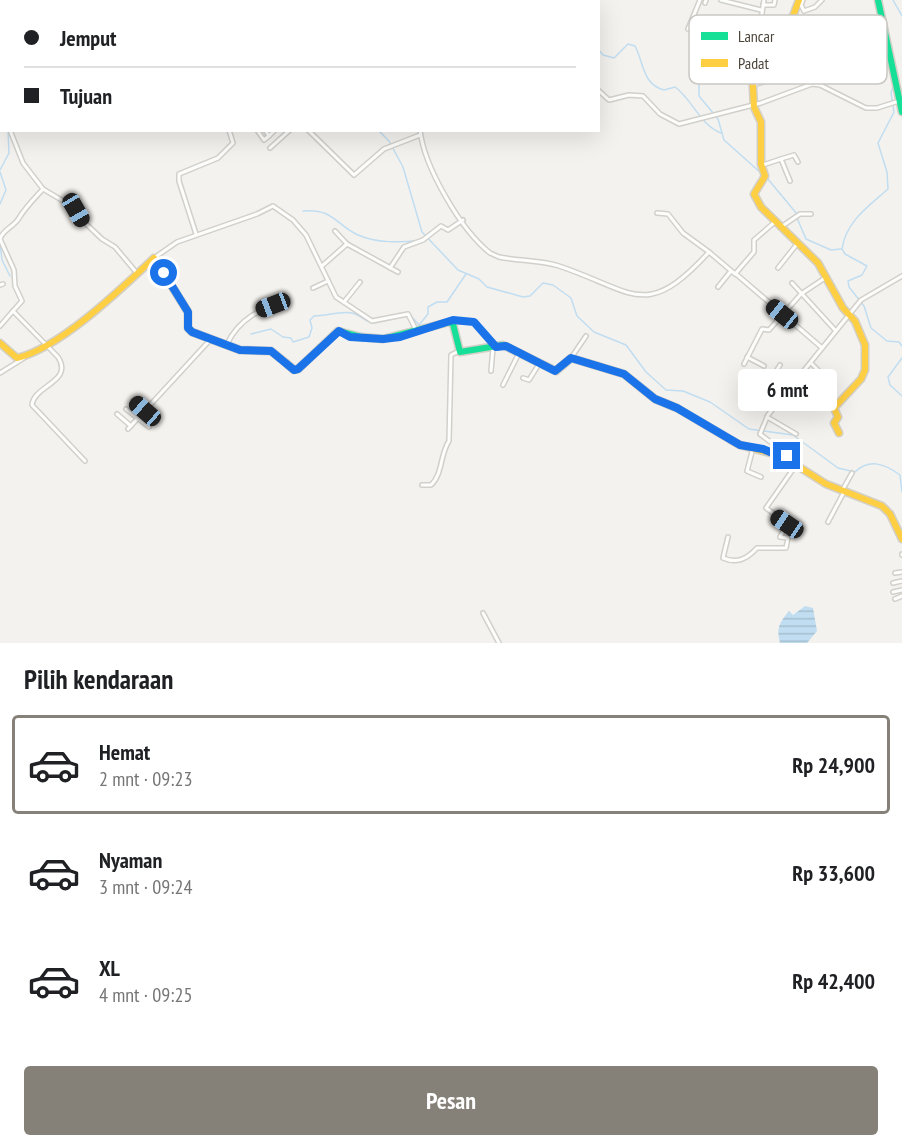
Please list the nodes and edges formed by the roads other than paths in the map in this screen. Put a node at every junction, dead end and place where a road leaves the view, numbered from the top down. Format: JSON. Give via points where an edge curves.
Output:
{"nodes":[{"id":1,"x":700,"y":0,"type":"edge"},
{"id":2,"x":720,"y":0,"type":"edge"},
{"id":3,"x":775,"y":0,"type":"edge"},
{"id":4,"x":801,"y":0,"type":"edge"},
{"id":5,"x":822,"y":0,"type":"edge"},
{"id":6,"x":880,"y":0,"type":"edge"},
{"id":7,"x":764,"y":2,"type":"edge"},
{"id":8,"x":762,"y":10,"type":"junction"},
{"id":9,"x":694,"y":15,"type":"edge"},
{"id":10,"x":761,"y":15,"type":"edge"},
{"id":11,"x":794,"y":15,"type":"edge"},
{"id":12,"x":883,"y":15,"type":"edge"},
{"id":13,"x":884,"y":15,"type":"edge"},
{"id":14,"x":887,"y":30,"type":"edge"},
{"id":15,"x":887,"y":39,"type":"edge"},
{"id":16,"x":888,"y":45,"type":"joint"},
{"id":17,"x":757,"y":84,"type":"edge"},
{"id":18,"x":753,"y":85,"type":"joint"},
{"id":19,"x":600,"y":92,"type":"edge"},
{"id":20,"x":902,"y":93,"type":"edge"},
{"id":21,"x":900,"y":101,"type":"junction"},
{"id":22,"x":754,"y":105,"type":"junction"},
{"id":23,"x":902,"y":112,"type":"edge"},
{"id":24,"x":11,"y":132,"type":"edge"},
{"id":25,"x":230,"y":132,"type":"edge"},
{"id":26,"x":258,"y":132,"type":"edge"},
{"id":27,"x":266,"y":132,"type":"edge"},
{"id":28,"x":273,"y":132,"type":"edge"},
{"id":29,"x":286,"y":132,"type":"edge"},
{"id":30,"x":310,"y":132,"type":"edge"},
{"id":31,"x":420,"y":133,"type":"edge"},
{"id":32,"x":269,"y":136,"type":"junction"},
{"id":33,"x":270,"y":148,"type":"dead end"},
{"id":34,"x":781,"y":159,"type":"junction"},
{"id":35,"x":798,"y":162,"type":"dead end"},
{"id":36,"x":761,"y":166,"type":"junction"},
{"id":37,"x":790,"y":181,"type":"dead end"},
{"id":38,"x":43,"y":189,"type":"junction"},
{"id":39,"x":657,"y":213,"type":"dead end"},
{"id":40,"x":811,"y":214,"type":"dead end"},
{"id":41,"x":463,"y":220,"type":"junction"},
{"id":42,"x":776,"y":221,"type":"junction"},
{"id":43,"x":781,"y":227,"type":"junction"},
{"id":44,"x":334,"y":231,"type":"dead end"},
{"id":45,"x":196,"y":234,"type":"junction"},
{"id":46,"x":798,"y":242,"type":"junction"},
{"id":47,"x":347,"y":244,"type":"junction"},
{"id":48,"x":709,"y":252,"type":"junction"},
{"id":49,"x":154,"y":258,"type":"junction"},
{"id":50,"x":322,"y":266,"type":"junction"},
{"id":51,"x":390,"y":268,"type":"junction"},
{"id":52,"x":778,"y":268,"type":"dead end"},
{"id":53,"x":398,"y":272,"type":"dead end"},
{"id":54,"x":733,"y":272,"type":"junction"},
{"id":55,"x":138,"y":274,"type":"junction"},
{"id":56,"x":902,"y":276,"type":"edge"},
{"id":57,"x":826,"y":278,"type":"junction"},
{"id":58,"x":328,"y":281,"type":"junction"},
{"id":59,"x":360,"y":282,"type":"dead end"},
{"id":60,"x":792,"y":283,"type":"dead end"},
{"id":61,"x":718,"y":286,"type":"dead end"},
{"id":62,"x":313,"y":288,"type":"dead end"},
{"id":63,"x":802,"y":293,"type":"junction"},
{"id":64,"x":288,"y":299,"type":"dead end"},
{"id":65,"x":344,"y":302,"type":"junction"},
{"id":66,"x":13,"y":311,"type":"junction"},
{"id":67,"x":782,"y":314,"type":"junction"},
{"id":68,"x":848,"y":314,"type":"junction"},
{"id":69,"x":450,"y":322,"type":"junction"},
{"id":70,"x":0,"y":326,"type":"edge"},
{"id":71,"x":836,"y":330,"type":"junction"},
{"id":72,"x":417,"y":331,"type":"junction"},
{"id":73,"x":585,"y":336,"type":"dead end"},
{"id":74,"x":210,"y":340,"type":"junction"},
{"id":75,"x":0,"y":343,"type":"edge"},
{"id":76,"x":226,"y":345,"type":"junction"},
{"id":77,"x":45,"y":346,"type":"junction"},
{"id":78,"x":495,"y":347,"type":"junction"},
{"id":79,"x":821,"y":347,"type":"junction"},
{"id":80,"x":459,"y":351,"type":"junction"},
{"id":81,"x":519,"y":353,"type":"junction"},
{"id":82,"x":747,"y":357,"type":"junction"},
{"id":83,"x":24,"y":358,"type":"junction"},
{"id":84,"x":571,"y":358,"type":"junction"},
{"id":85,"x":540,"y":362,"type":"junction"},
{"id":86,"x":811,"y":363,"type":"junction"},
{"id":87,"x":744,"y":364,"type":"dead end"},
{"id":88,"x":780,"y":365,"type":"dead end"},
{"id":89,"x":764,"y":366,"type":"dead end"},
{"id":90,"x":491,"y":371,"type":"dead end"},
{"id":91,"x":0,"y":373,"type":"edge"},
{"id":92,"x":802,"y":375,"type":"junction"},
{"id":93,"x":523,"y":378,"type":"dead end"},
{"id":94,"x":828,"y":380,"type":"dead end"},
{"id":95,"x":795,"y":383,"type":"junction"},
{"id":96,"x":502,"y":385,"type":"dead end"},
{"id":97,"x":789,"y":391,"type":"junction"},
{"id":98,"x":802,"y":391,"type":"dead end"},
{"id":99,"x":810,"y":391,"type":"dead end"},
{"id":100,"x":133,"y":401,"type":"dead end"},
{"id":101,"x":126,"y":409,"type":"dead end"},
{"id":102,"x":145,"y":411,"type":"junction"},
{"id":103,"x":117,"y":414,"type":"dead end"},
{"id":104,"x":767,"y":417,"type":"junction"},
{"id":105,"x":138,"y":418,"type":"junction"},
{"id":106,"x":149,"y":427,"type":"dead end"},
{"id":107,"x":839,"y":433,"type":"dead end"},
{"id":108,"x":796,"y":434,"type":"dead end"},
{"id":109,"x":753,"y":448,"type":"junction"},
{"id":110,"x":787,"y":459,"type":"junction"},
{"id":111,"x":85,"y":460,"type":"dead end"},
{"id":112,"x":796,"y":465,"type":"junction"},
{"id":113,"x":852,"y":472,"type":"dead end"},
{"id":114,"x":761,"y":477,"type":"dead end"},
{"id":115,"x":422,"y":485,"type":"dead end"},
{"id":116,"x":844,"y":490,"type":"junction"},
{"id":117,"x":828,"y":522,"type":"dead end"},
{"id":118,"x":728,"y":537,"type":"dead end"},
{"id":119,"x":902,"y":539,"type":"edge"},
{"id":120,"x":902,"y":572,"type":"edge"},
{"id":121,"x":896,"y":573,"type":"dead end"},
{"id":122,"x":902,"y":581,"type":"edge"},
{"id":123,"x":893,"y":583,"type":"dead end"},
{"id":124,"x":902,"y":590,"type":"edge"},
{"id":125,"x":893,"y":592,"type":"dead end"},
{"id":126,"x":902,"y":596,"type":"edge"},
{"id":127,"x":896,"y":599,"type":"dead end"},
{"id":128,"x":483,"y":613,"type":"dead end"},
{"id":129,"x":499,"y":643,"type":"edge"}],
"edges":[{"from":1,"to":9,"type":"street"},
{"from":2,"to":8,"type":"street"},
{"from":3,"to":7,"type":"street","via":[[774,5]]},
{"from":4,"to":5,"type":"street","via":[[804,11]]},
{"from":4,"to":11,"type":"street"},
{"from":6,"to":12,"type":"street"},
{"from":6,"to":13,"type":"street"},
{"from":7,"to":8,"type":"street"},
{"from":8,"to":10,"type":"street"},
{"from":14,"to":20,"type":"street"},
{"from":15,"to":16,"type":"street"},
{"from":16,"to":21,"type":"street"},
{"from":17,"to":18,"type":"street"},
{"from":18,"to":22,"type":"street"},
{"from":19,"to":22,"type":"street","via":[[609,100],[629,94],[643,96],[660,114],[679,124]]},
{"from":21,"to":22,"type":"street","via":[[866,108],[816,84]]},
{"from":21,"to":23,"type":"street"},
{"from":22,"to":36,"type":"street","via":[[761,122]]},
{"from":24,"to":38,"type":"street","via":[[22,163]]},
{"from":25,"to":45,"type":"street","via":[[233,143],[224,154],[179,174]]},
{"from":26,"to":32,"type":"street","via":[[264,140]]},
{"from":27,"to":32,"type":"street"},
{"from":28,"to":32,"type":"street"},
{"from":29,"to":33,"type":"street"},
{"from":30,"to":31,"type":"street","via":[[354,175],[384,149]]},
{"from":31,"to":41,"type":"street","via":[[439,188]]},
{"from":34,"to":35,"type":"street","via":[[794,155]]},
{"from":34,"to":36,"type":"street"},
{"from":34,"to":37,"type":"street"},
{"from":36,"to":42,"type":"street","via":[[765,177],[755,189],[755,198]]},
{"from":38,"to":55,"type":"street","via":[[75,208],[83,221],[115,247]]},
{"from":38,"to":66,"type":"street","via":[[0,237],[22,301]]},
{"from":39,"to":48,"type":"street","via":[[668,214],[683,233]]},
{"from":40,"to":43,"type":"street","via":[[800,214]]},
{"from":41,"to":48,"type":"street","via":[[496,256],[558,266],[637,295],[667,291],[691,273]]},
{"from":41,"to":51,"type":"street","via":[[448,230],[441,226],[423,240],[405,246]]},
{"from":42,"to":43,"type":"street"},
{"from":42,"to":54,"type":"street","via":[[754,240],[754,252]]},
{"from":43,"to":46,"type":"street"},
{"from":44,"to":47,"type":"street"},
{"from":45,"to":49,"type":"street","via":[[166,247]]},
{"from":45,"to":50,"type":"street","via":[[273,206],[300,226]]},
{"from":46,"to":52,"type":"street"},
{"from":46,"to":57,"type":"street"},
{"from":47,"to":50,"type":"street"},
{"from":47,"to":51,"type":"street"},
{"from":48,"to":54,"type":"street"},
{"from":49,"to":55,"type":"street"},
{"from":49,"to":74,"type":"street","via":[[188,312],[189,330]]},
{"from":50,"to":58,"type":"street"},
{"from":51,"to":53,"type":"street"},
{"from":54,"to":61,"type":"street"},
{"from":54,"to":67,"type":"street"},
{"from":55,"to":77,"type":"street"},
{"from":56,"to":68,"type":"street","via":[[866,296]]},
{"from":57,"to":63,"type":"street"},
{"from":57,"to":68,"type":"street"},
{"from":58,"to":62,"type":"street"},
{"from":58,"to":65,"type":"street"},
{"from":59,"to":65,"type":"street"},
{"from":60,"to":63,"type":"street"},
{"from":63,"to":67,"type":"street"},
{"from":63,"to":71,"type":"street"},
{"from":64,"to":76,"type":"street","via":[[253,313]]},
{"from":65,"to":72,"type":"street","via":[[372,321],[408,314]]},
{"from":66,"to":70,"type":"street"},
{"from":66,"to":77,"type":"street"},
{"from":67,"to":79,"type":"street"},
{"from":67,"to":82,"type":"street","via":[[768,330],[762,329]]},
{"from":68,"to":71,"type":"street"},
{"from":68,"to":107,"type":"street","via":[[865,345],[865,362],[858,386],[848,391],[834,408]]},
{"from":69,"to":72,"type":"street"},
{"from":69,"to":78,"type":"street","via":[[474,322]]},
{"from":69,"to":80,"type":"street"},
{"from":71,"to":79,"type":"street"},
{"from":72,"to":76,"type":"street","via":[[383,339],[336,332],[296,370],[271,351],[247,352]]},
{"from":73,"to":84,"type":"street"},
{"from":74,"to":76,"type":"street"},
{"from":74,"to":102,"type":"street"},
{"from":75,"to":83,"type":"street","via":[[14,356]]},
{"from":77,"to":83,"type":"street"},
{"from":77,"to":111,"type":"street","via":[[60,360],[62,372],[34,398],[32,405]]},
{"from":78,"to":80,"type":"street"},
{"from":78,"to":81,"type":"street","via":[[503,345]]},
{"from":78,"to":90,"type":"street"},
{"from":79,"to":86,"type":"street"},
{"from":80,"to":115,"type":"street","via":[[451,355],[449,441],[443,449],[436,480],[431,485]]},
{"from":81,"to":85,"type":"street"},
{"from":81,"to":96,"type":"street"},
{"from":82,"to":87,"type":"street"},
{"from":82,"to":89,"type":"street"},
{"from":83,"to":91,"type":"street"},
{"from":84,"to":85,"type":"street","via":[[557,371]]},
{"from":84,"to":109,"type":"street","via":[[624,374],[655,399],[740,445]]},
{"from":85,"to":93,"type":"street","via":[[529,380]]},
{"from":86,"to":92,"type":"street"},
{"from":86,"to":94,"type":"street"},
{"from":88,"to":97,"type":"street","via":[[776,373],[782,379],[780,384]]},
{"from":92,"to":95,"type":"street"},
{"from":92,"to":99,"type":"street","via":[[815,385]]},
{"from":95,"to":97,"type":"street"},
{"from":95,"to":98,"type":"street"},
{"from":97,"to":104,"type":"street"},
{"from":100,"to":102,"type":"street"},
{"from":101,"to":105,"type":"street"},
{"from":102,"to":105,"type":"street"},
{"from":103,"to":105,"type":"street","via":[[129,428]]},
{"from":104,"to":108,"type":"street"},
{"from":104,"to":110,"type":"street","via":[[760,434]]},
{"from":105,"to":106,"type":"street"},
{"from":109,"to":110,"type":"street"},
{"from":109,"to":114,"type":"street","via":[[747,471]]},
{"from":110,"to":112,"type":"street"},
{"from":112,"to":116,"type":"street"},
{"from":112,"to":118,"type":"street","via":[[766,508],[787,524],[780,537],[788,538],[786,548],[756,548],[748,557],[732,561],[723,558]]},
{"from":113,"to":116,"type":"street"},
{"from":116,"to":117,"type":"street"},
{"from":116,"to":119,"type":"street","via":[[888,510]]},
{"from":120,"to":121,"type":"street"},
{"from":122,"to":123,"type":"street"},
{"from":124,"to":125,"type":"street"},
{"from":126,"to":127,"type":"street"},
{"from":128,"to":129,"type":"street"}]}
